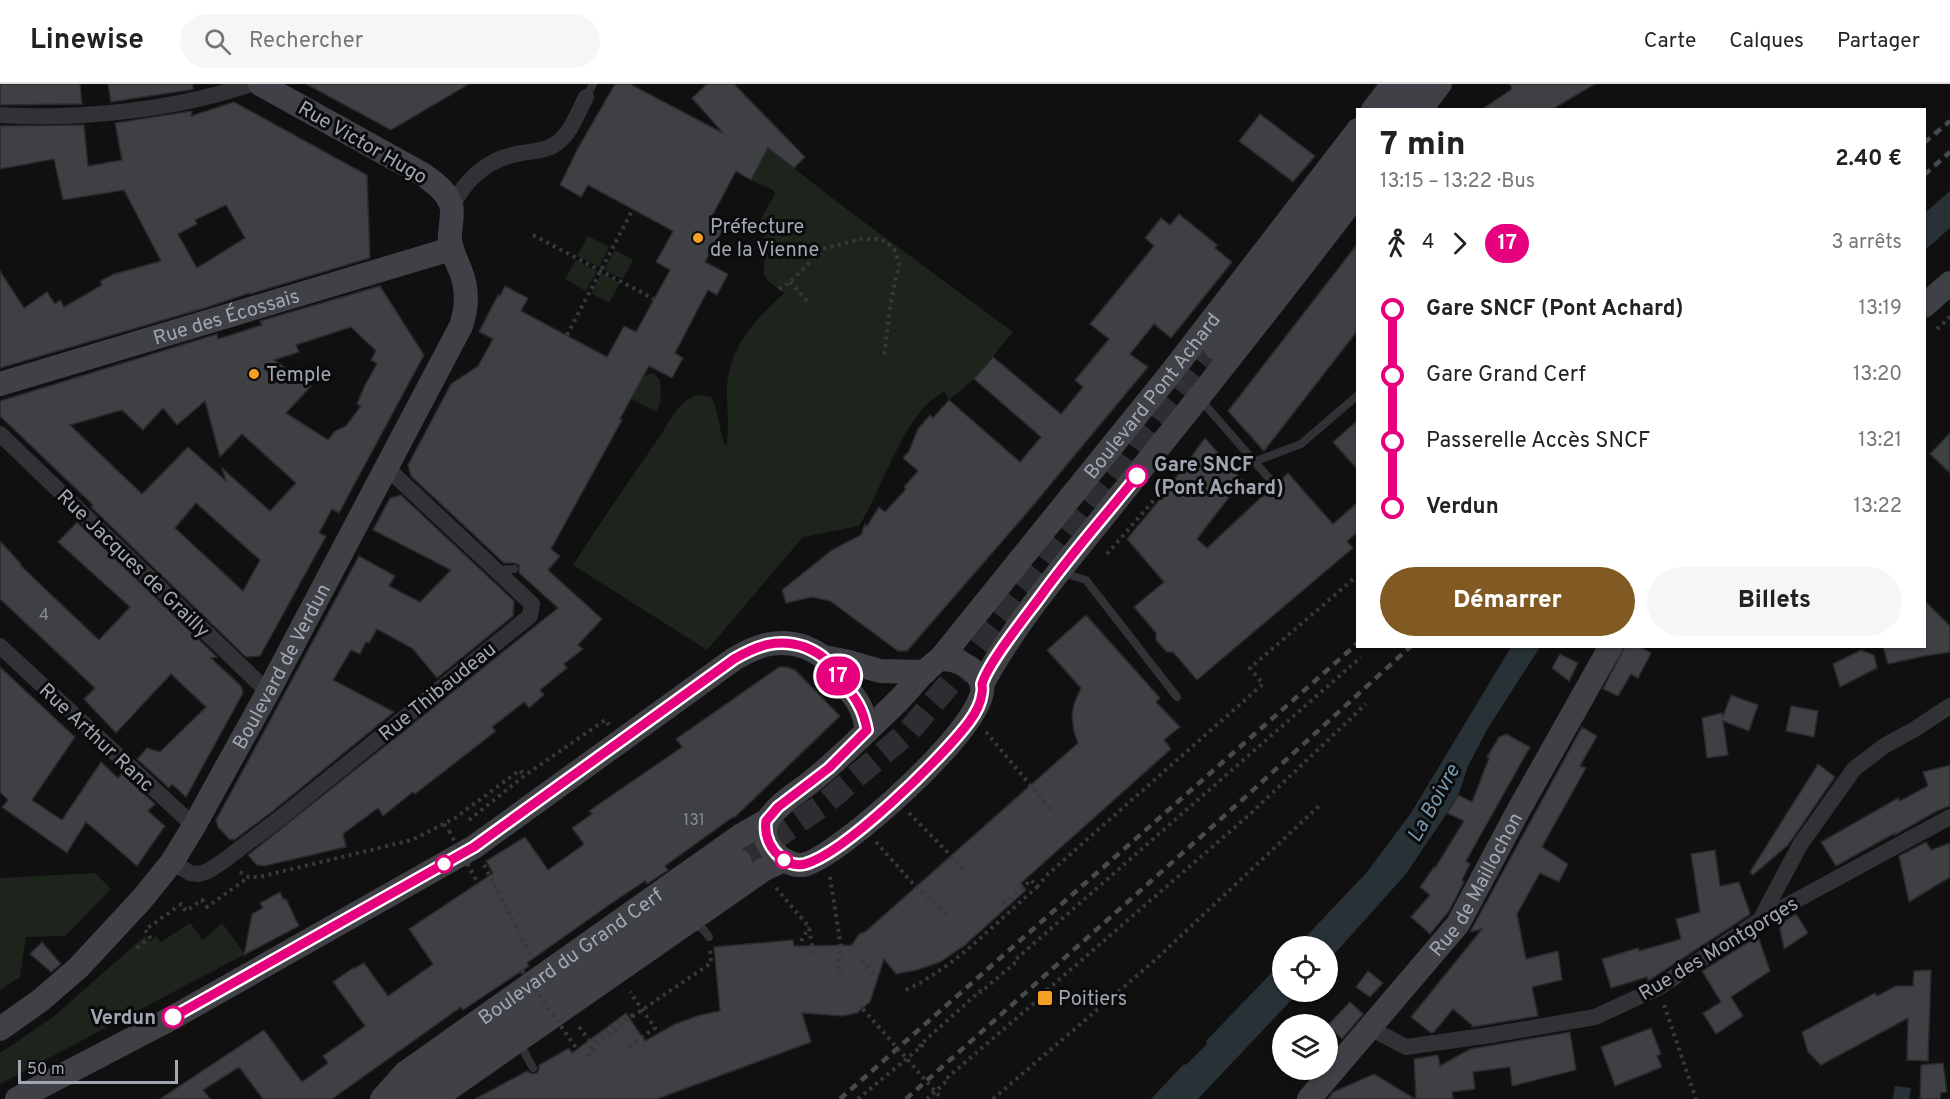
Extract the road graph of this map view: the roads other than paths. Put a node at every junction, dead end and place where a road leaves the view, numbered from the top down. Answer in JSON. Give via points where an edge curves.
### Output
{"nodes":[{"id":1,"x":251,"y":84,"type":"edge"},
{"id":2,"x":260,"y":84,"type":"edge"},
{"id":3,"x":1394,"y":84,"type":"edge"},
{"id":4,"x":1418,"y":84,"type":"edge"},
{"id":5,"x":1440,"y":84,"type":"edge"},
{"id":6,"x":590,"y":90,"type":"edge"},
{"id":7,"x":1375,"y":108,"type":"edge"},
{"id":8,"x":1400,"y":108,"type":"edge"},
{"id":9,"x":1422,"y":108,"type":"edge"},
{"id":10,"x":0,"y":115,"type":"edge"},
{"id":11,"x":1356,"y":133,"type":"edge"},
{"id":12,"x":1356,"y":166,"type":"edge"},
{"id":13,"x":424,"y":175,"type":"junction"},
{"id":14,"x":469,"y":180,"type":"junction"},
{"id":15,"x":1356,"y":196,"type":"edge"},
{"id":16,"x":452,"y":207,"type":"junction"},
{"id":17,"x":451,"y":249,"type":"junction"},
{"id":18,"x":1950,"y":284,"type":"edge"},
{"id":19,"x":1926,"y":304,"type":"edge"},
{"id":20,"x":1216,"y":348,"type":"tunnel mouth"},
{"id":21,"x":1170,"y":374,"type":"junction"},
{"id":22,"x":0,"y":384,"type":"edge"},
{"id":23,"x":1356,"y":397,"type":"edge"},
{"id":24,"x":1199,"y":398,"type":"junction"},
{"id":25,"x":0,"y":434,"type":"edge"},
{"id":26,"x":1256,"y":461,"type":"junction"},
{"id":27,"x":386,"y":467,"type":"junction"},
{"id":28,"x":1275,"y":485,"type":"dead end"},
{"id":29,"x":514,"y":569,"type":"dead end"},
{"id":30,"x":496,"y":570,"type":"junction"},
{"id":31,"x":1059,"y":572,"type":"junction"},
{"id":32,"x":0,"y":646,"type":"edge"},
{"id":33,"x":1610,"y":648,"type":"edge"},
{"id":34,"x":824,"y":657,"type":"junction"},
{"id":35,"x":932,"y":665,"type":"junction"},
{"id":36,"x":982,"y":685,"type":"junction"},
{"id":37,"x":267,"y":692,"type":"junction"},
{"id":38,"x":1177,"y":697,"type":"dead end"},
{"id":39,"x":1950,"y":706,"type":"edge"},
{"id":40,"x":867,"y":730,"type":"junction"},
{"id":41,"x":1950,"y":817,"type":"edge"},
{"id":42,"x":766,"y":821,"type":"junction"},
{"id":43,"x":194,"y":826,"type":"junction"},
{"id":44,"x":784,"y":860,"type":"junction"},
{"id":45,"x":172,"y":862,"type":"junction"},
{"id":46,"x":740,"y":862,"type":"tunnel mouth"},
{"id":47,"x":1760,"y":920,"type":"junction"},
{"id":48,"x":688,"y":923,"type":"junction"},
{"id":49,"x":709,"y":938,"type":"road end"},
{"id":50,"x":1370,"y":1028,"type":"junction"},
{"id":51,"x":0,"y":1029,"type":"edge"},
{"id":52,"x":519,"y":1042,"type":"junction"},
{"id":53,"x":533,"y":1068,"type":"dead end"},
{"id":54,"x":17,"y":1099,"type":"edge"},
{"id":55,"x":382,"y":1099,"type":"edge"},
{"id":56,"x":403,"y":1099,"type":"edge"},
{"id":57,"x":434,"y":1099,"type":"edge"},
{"id":58,"x":1309,"y":1099,"type":"edge"}],
"edges":[{"from":1,"to":10,"type":"street","via":[[210,98],[154,107],[78,114]]},
{"from":2,"to":13,"type":"street","name":"Rue Victor Hugo"},
{"from":3,"to":7,"type":"street"},
{"from":4,"to":8,"type":"street"},
{"from":5,"to":9,"type":"street"},
{"from":6,"to":14,"type":"street","via":[[557,144],[509,155]]},
{"from":11,"to":21,"type":"street","name":"Boulevard Pont Achard"},
{"from":12,"to":20,"type":"street","name":"Boulevard Pont Achard"},
{"from":13,"to":14,"type":"street","via":[[455,182]]},
{"from":13,"to":16,"type":"street","name":"Rue Victor Hugo","via":[[438,185]]},
{"from":14,"to":16,"type":"street"},
{"from":15,"to":24,"type":"street","name":"Boulevard Pont Achard"},
{"from":16,"to":17,"type":"street"},
{"from":17,"to":22,"type":"street","name":"Rue des Écossais"},
{"from":17,"to":27,"type":"street","name":"Boulevard de Verdun","via":[[466,293],[464,318]]},
{"from":18,"to":19,"type":"street"},
{"from":21,"to":24,"type":"lane"},
{"from":21,"to":35,"type":"street","name":"Boulevard Pont Achard"},
{"from":23,"to":26,"type":"lane","via":[[1301,444]]},
{"from":24,"to":26,"type":"lane"},
{"from":24,"to":31,"type":"street","name":"Boulevard Pont Achard"},
{"from":25,"to":37,"type":"street","name":"Rue Jacques de Grailly"},
{"from":26,"to":28,"type":"lane"},
{"from":27,"to":30,"type":"street","name":"Rue Thibaudeau"},
{"from":27,"to":37,"type":"street","name":"Boulevard de Verdun"},
{"from":29,"to":30,"type":"lane"},
{"from":30,"to":45,"type":"street","name":"Rue Thibaudeau","via":[[532,604],[530,616],[215,867],[199,874],[190,873]]},
{"from":31,"to":36,"type":"street","name":"Boulevard Pont Achard"},
{"from":31,"to":38,"type":"lane","via":[[1086,580]]},
{"from":32,"to":43,"type":"street","name":"Rue Arthur Ranc"},
{"from":33,"to":50,"type":"street","name":"Rue de Maillochon","via":[[1458,924]]},
{"from":34,"to":35,"type":"street","via":[[880,671]]},
{"from":34,"to":40,"type":"street","via":[[860,704]]},
{"from":34,"to":54,"type":"street","via":[[782,642],[751,649],[474,847],[172,1018]]},
{"from":35,"to":36,"type":"street","via":[[956,661],[966,665]]},
{"from":35,"to":40,"type":"street","name":"Boulevard Pont Achard"},
{"from":36,"to":44,"type":"street","name":"Boulevard Pont Achard","via":[[982,697],[968,722],[901,793],[852,836],[818,859],[802,865]]},
{"from":37,"to":43,"type":"street","name":"Boulevard de Verdun"},
{"from":39,"to":47,"type":"street","via":[[1854,769],[1800,845]]},
{"from":40,"to":42,"type":"street","name":"Boulevard du Grand Cerf"},
{"from":41,"to":47,"type":"street","name":"Rue des Montgorges"},
{"from":42,"to":44,"type":"street","via":[[767,840]]},
{"from":42,"to":55,"type":"street","name":"Boulevard du Grand Cerf","via":[[405,1073]]},
{"from":43,"to":45,"type":"street","name":"Boulevard de Verdun"},
{"from":44,"to":48,"type":"street","name":"Boulevard du Grand Cerf","via":[[763,870]]},
{"from":45,"to":51,"type":"street","name":"Boulevard de Verdun","via":[[79,967]]},
{"from":46,"to":56,"type":"street","name":"Boulevard du Grand Cerf"},
{"from":47,"to":50,"type":"street","name":"Rue des Montgorges","via":[[1658,988],[1595,1017],[1406,1047]]},
{"from":48,"to":49,"type":"lane","via":[[703,929]]},
{"from":48,"to":52,"type":"street","name":"Boulevard du Grand Cerf"},
{"from":50,"to":58,"type":"street","name":"Rue de Maillochon"},
{"from":52,"to":53,"type":"lane"},
{"from":52,"to":57,"type":"street","name":"Boulevard du Grand Cerf"}]}
